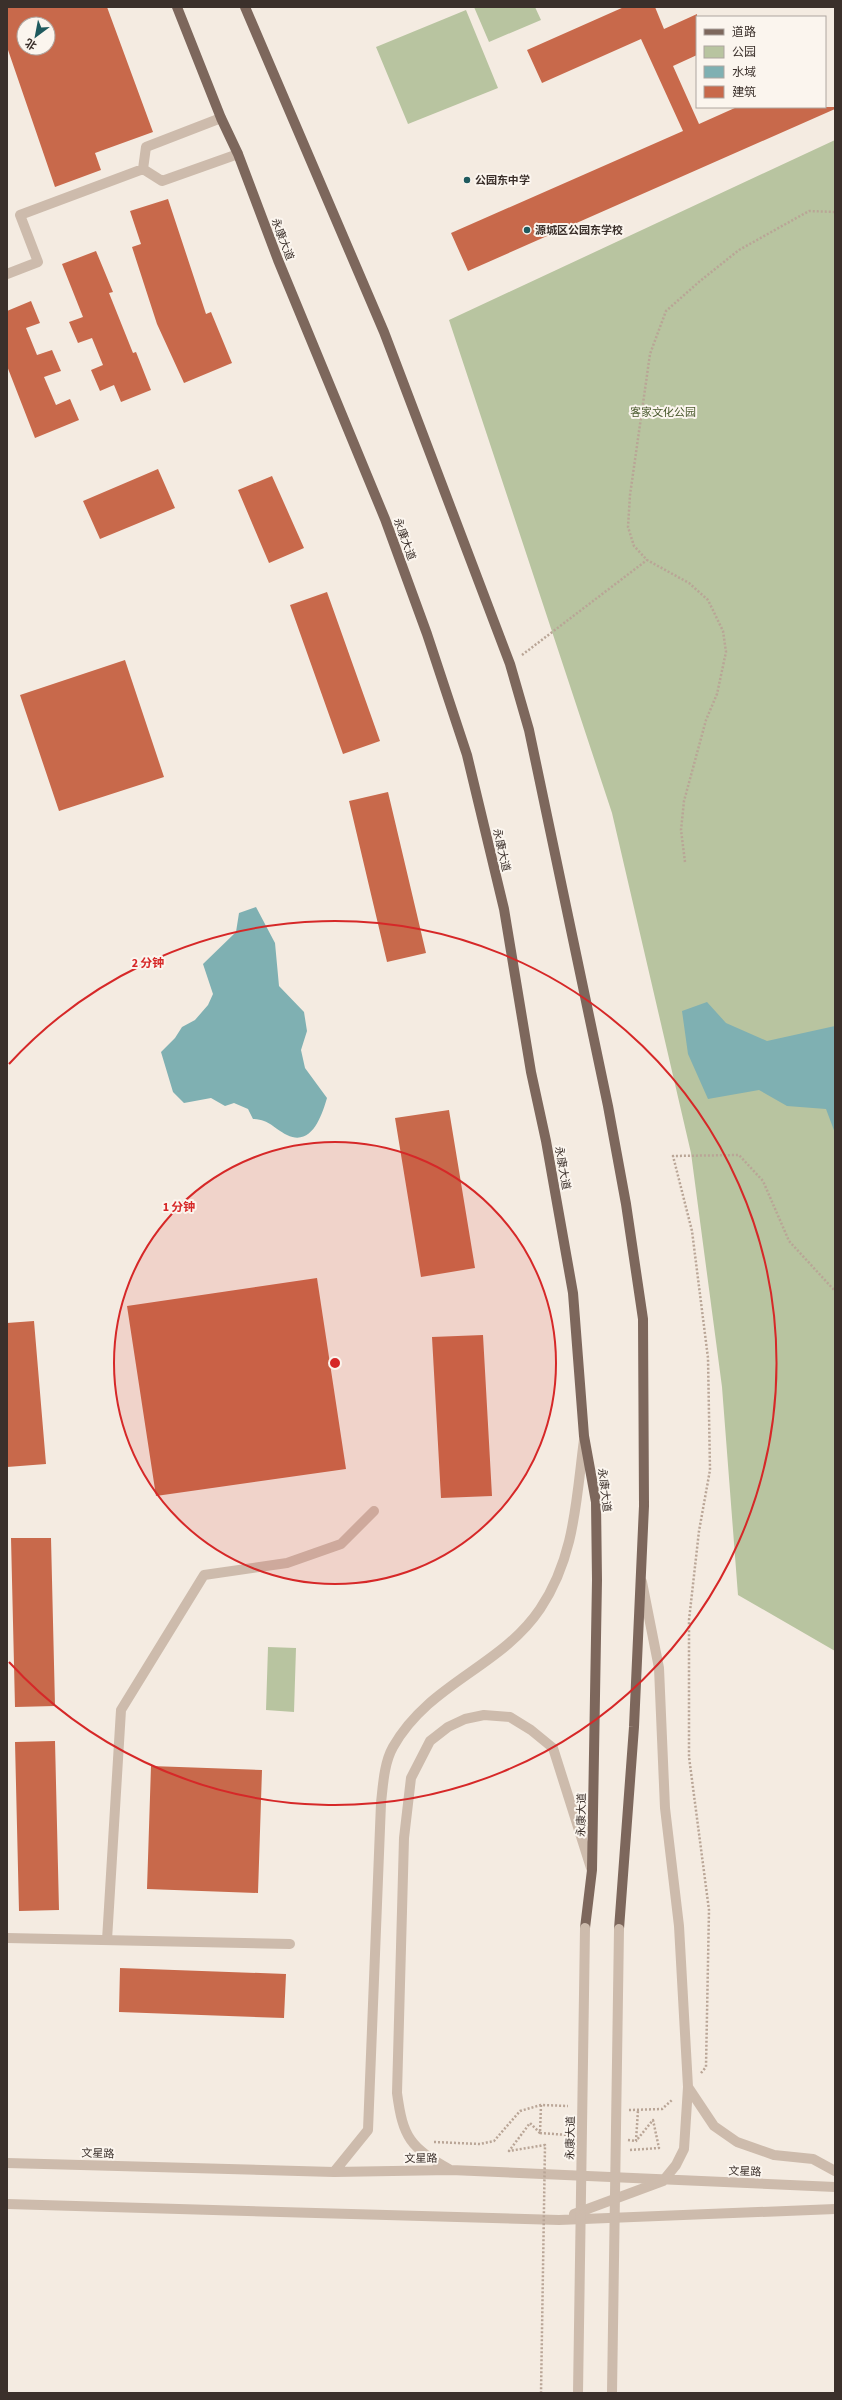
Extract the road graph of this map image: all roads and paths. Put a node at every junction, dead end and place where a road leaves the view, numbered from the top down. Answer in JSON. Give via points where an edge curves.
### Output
{"nodes":[{"id":1,"x":178,"y":7,"type":"edge"},
{"id":2,"x":245,"y":7,"type":"edge"},
{"id":3,"x":221,"y":118,"type":"junction"},
{"id":4,"x":238,"y":154,"type":"junction"},
{"id":5,"x":143,"y":169,"type":"junction"},
{"id":6,"x":835,"y":212,"type":"edge"},
{"id":7,"x":7,"y":274,"type":"edge"},
{"id":8,"x":647,"y":560,"type":"junction"},
{"id":9,"x":510,"y":664,"type":"junction"},
{"id":10,"x":685,"y":862,"type":"dead end"},
{"id":11,"x":673,"y":1156,"type":"dead end"},
{"id":12,"x":835,"y":1291,"type":"edge"},
{"id":13,"x":584,"y":1436,"type":"junction"},
{"id":14,"x":374,"y":1511,"type":"dead end"},
{"id":15,"x":641,"y":1573,"type":"junction"},
{"id":16,"x":592,"y":1870,"type":"junction"},
{"id":17,"x":585,"y":1928,"type":"joint"},
{"id":18,"x":619,"y":1929,"type":"joint"},
{"id":19,"x":7,"y":1938,"type":"edge"},
{"id":20,"x":107,"y":1940,"type":"junction"},
{"id":21,"x":290,"y":1944,"type":"dead end"},
{"id":22,"x":688,"y":2087,"type":"junction"},
{"id":23,"x":540,"y":2133,"type":"dead end"},
{"id":24,"x":636,"y":2141,"type":"dead end"},
{"id":25,"x":629,"y":2158,"type":"dead end"},
{"id":26,"x":7,"y":2162,"type":"edge"},
{"id":27,"x":451,"y":2170,"type":"junction"},
{"id":28,"x":835,"y":2171,"type":"edge"},
{"id":29,"x":334,"y":2172,"type":"junction"},
{"id":30,"x":663,"y":2181,"type":"junction"},
{"id":31,"x":835,"y":2187,"type":"edge"},
{"id":32,"x":7,"y":2204,"type":"edge"},
{"id":33,"x":835,"y":2209,"type":"edge"},
{"id":34,"x":559,"y":2220,"type":"junction"},
{"id":35,"x":541,"y":2393,"type":"edge"},
{"id":36,"x":578,"y":2393,"type":"edge"},
{"id":37,"x":612,"y":2393,"type":"edge"}],
"edges":[{"from":1,"to":3,"type":"main road","name":"永康大道"},
{"from":2,"to":9,"type":"main road","via":[[384,332]]},
{"from":3,"to":4,"type":"main road","name":"永康大道"},
{"from":3,"to":5,"type":"street","via":[[146,147]]},
{"from":4,"to":5,"type":"street","via":[[162,181]]},
{"from":4,"to":13,"type":"main road","name":"永康大道","via":[[278,260],[385,519],[467,755],[504,909],[531,1072],[572,1285]]},
{"from":5,"to":7,"type":"street","via":[[20,215],[38,262]]},
{"from":6,"to":8,"type":"path","via":[[809,211],[739,250],[666,312],[650,354],[630,495],[628,527],[634,546]]},
{"from":8,"to":9,"type":"path"},
{"from":8,"to":10,"type":"path","via":[[689,583],[708,600],[723,631],[726,652],[717,694],[706,720],[684,801],[681,830]]},
{"from":9,"to":15,"type":"main road","via":[[529,730],[608,1106],[639,1288],[643,1319],[644,1417]]},
{"from":11,"to":12,"type":"path","via":[[739,1155],[763,1181],[789,1241]]},
{"from":13,"to":16,"type":"main road","name":"永康大道","via":[[596,1502],[598,1580]]},
{"from":13,"to":29,"type":"street","via":[[568,1551],[556,1584],[540,1610],[517,1638],[437,1695],[410,1722],[393,1748],[385,1774],[381,1803],[368,2130]]},
{"from":14,"to":20,"type":"street","via":[[341,1544],[287,1563],[204,1575],[121,1710]]},
{"from":15,"to":18,"type":"main road","via":[[634,1727]]},
{"from":15,"to":22,"type":"street","via":[[659,1668],[665,1808],[679,1926]]},
{"from":16,"to":17,"type":"main road","name":"永康大道"},
{"from":16,"to":27,"type":"street","via":[[553,1748],[531,1730],[510,1717],[484,1715],[465,1719],[448,1727],[430,1741],[411,1778],[404,1838],[397,2093],[400,2120],[410,2141],[426,2156]]},
{"from":17,"to":36,"type":"street","name":"永康大道","bridge":true},
{"from":18,"to":37,"type":"street","bridge":true},
{"from":19,"to":20,"type":"street"},
{"from":20,"to":21,"type":"street"},
{"from":22,"to":28,"type":"street","via":[[714,2126],[737,2142],[774,2155],[813,2159]]},
{"from":22,"to":30,"type":"street","via":[[684,2149],[676,2165]]},
{"from":23,"to":35,"type":"path","bridge":true,"via":[[530,2123],[509,2151],[545,2145]]},
{"from":24,"to":25,"type":"path","bridge":true,"via":[[653,2120],[659,2148],[629,2150]]},
{"from":26,"to":29,"type":"street","name":"文星路"},
{"from":27,"to":29,"type":"street","name":"文星路"},
{"from":27,"to":30,"type":"street","name":"文星路"},
{"from":30,"to":31,"type":"street","name":"文星路"},
{"from":30,"to":34,"type":"street"},
{"from":32,"to":34,"type":"street"},
{"from":33,"to":34,"type":"street"}]}
